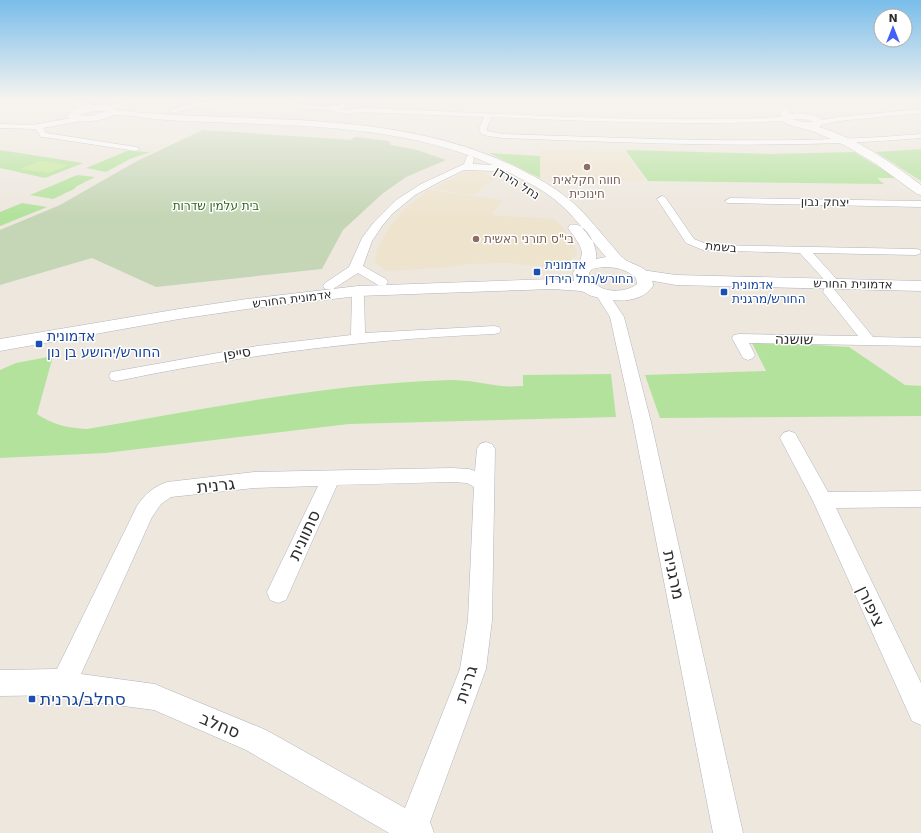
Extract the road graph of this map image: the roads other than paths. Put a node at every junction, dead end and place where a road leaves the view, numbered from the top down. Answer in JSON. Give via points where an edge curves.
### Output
{"nodes":[{"id":1,"x":68,"y":138,"type":"edge"},
{"id":2,"x":397,"y":138,"type":"edge"},
{"id":3,"x":425,"y":138,"type":"edge"},
{"id":4,"x":570,"y":138,"type":"edge"},
{"id":5,"x":838,"y":138,"type":"edge"},
{"id":6,"x":892,"y":138,"type":"edge"},
{"id":7,"x":844,"y":141,"type":"junction"},
{"id":8,"x":136,"y":149,"type":"dead end"},
{"id":9,"x":470,"y":158,"type":"junction"},
{"id":10,"x":461,"y":168,"type":"junction"},
{"id":11,"x":495,"y":168,"type":"junction"},
{"id":12,"x":921,"y":191,"type":"edge"},
{"id":13,"x":662,"y":199,"type":"dead end"},
{"id":14,"x":545,"y":200,"type":"dead end"},
{"id":15,"x":730,"y":201,"type":"dead end"},
{"id":16,"x":921,"y":204,"type":"edge"},
{"id":17,"x":567,"y":220,"type":"dead end"},
{"id":18,"x":803,"y":250,"type":"junction"},
{"id":19,"x":916,"y":252,"type":"dead end"},
{"id":20,"x":622,"y":264,"type":"junction"},
{"id":21,"x":356,"y":267,"type":"junction"},
{"id":22,"x":589,"y":280,"type":"junction"},
{"id":23,"x":382,"y":282,"type":"junction"},
{"id":24,"x":643,"y":282,"type":"junction"},
{"id":25,"x":329,"y":286,"type":"junction"},
{"id":26,"x":921,"y":286,"type":"edge"},
{"id":27,"x":831,"y":288,"type":"junction"},
{"id":28,"x":358,"y":291,"type":"junction"},
{"id":29,"x":921,"y":294,"type":"edge"},
{"id":30,"x":626,"y":295,"type":"junction"},
{"id":31,"x":617,"y":317,"type":"junction"},
{"id":32,"x":494,"y":330,"type":"dead end"},
{"id":33,"x":358,"y":337,"type":"junction"},
{"id":34,"x":0,"y":338,"type":"edge"},
{"id":35,"x":32,"y":339,"type":"junction"},
{"id":36,"x":869,"y":341,"type":"junction"},
{"id":37,"x":921,"y":342,"type":"edge"},
{"id":38,"x":0,"y":345,"type":"edge"},
{"id":39,"x":0,"y":351,"type":"edge"},
{"id":40,"x":748,"y":355,"type":"dead end"},
{"id":41,"x":117,"y":376,"type":"dead end"},
{"id":42,"x":788,"y":438,"type":"dead end"},
{"id":43,"x":486,"y":449,"type":"dead end"},
{"id":44,"x":331,"y":478,"type":"junction"},
{"id":45,"x":484,"y":483,"type":"junction"},
{"id":46,"x":921,"y":499,"type":"edge"},
{"id":47,"x":822,"y":500,"type":"junction"},
{"id":48,"x":278,"y":592,"type":"dead end"},
{"id":49,"x":0,"y":682,"type":"edge"},
{"id":50,"x":64,"y":682,"type":"junction"},
{"id":51,"x":921,"y":712,"type":"edge"},
{"id":52,"x":416,"y":831,"type":"edge"},
{"id":53,"x":728,"y":833,"type":"edge"}],
"edges":[{"from":1,"to":8,"type":"street"},
{"from":2,"to":9,"type":"main road","name":"נחל הירדן","via":[[418,141]]},
{"from":3,"to":20,"type":"main road","name":"נחל הירדן","via":[[452,144],[497,161],[533,180],[561,198],[578,213],[610,256]]},
{"from":4,"to":7,"type":"street","via":[[755,143]]},
{"from":5,"to":7,"type":"main road"},
{"from":6,"to":7,"type":"street"},
{"from":7,"to":12,"type":"main road","via":[[888,167]]},
{"from":9,"to":10,"type":"street","via":[[470,164]]},
{"from":9,"to":11,"type":"main road","name":"נחל הירדן"},
{"from":10,"to":11,"type":"street"},
{"from":10,"to":21,"type":"street","via":[[420,187],[397,203],[367,239]]},
{"from":11,"to":14,"type":"main road","name":"נחל הירדן"},
{"from":13,"to":18,"type":"street","name":"בשמת","via":[[690,241],[696,245],[719,249]]},
{"from":15,"to":16,"type":"street","name":"יצחק נבון"},
{"from":17,"to":22,"type":"main road","via":[[590,249]]},
{"from":18,"to":19,"type":"street","name":"בשמת"},
{"from":18,"to":27,"type":"street"},
{"from":20,"to":22,"type":"main road","via":[[603,262]]},
{"from":20,"to":24,"type":"main road","via":[[632,268]]},
{"from":21,"to":23,"type":"street"},
{"from":21,"to":25,"type":"street"},
{"from":22,"to":23,"type":"main road","name":"אדמונית החורש","via":[[556,277]]},
{"from":22,"to":28,"type":"main road","name":"אדמונית החורש","via":[[561,284]]},
{"from":22,"to":30,"type":"main road","via":[[615,296]]},
{"from":22,"to":31,"type":"street","name":"מרגנית"},
{"from":23,"to":25,"type":"main road","name":"אדמונית החורש"},
{"from":24,"to":27,"type":"main road","name":"אדמונית החורש"},
{"from":24,"to":30,"type":"main road","via":[[635,294]]},
{"from":25,"to":34,"type":"main road","name":"אדמונית החורש","via":[[181,306]]},
{"from":26,"to":27,"type":"main road","name":"אדמונית החורש"},
{"from":27,"to":29,"type":"main road","name":"אדמונית החורש"},
{"from":27,"to":36,"type":"street"},
{"from":28,"to":33,"type":"street"},
{"from":28,"to":35,"type":"main road","name":"אדמונית החורש","via":[[240,305]]},
{"from":30,"to":31,"type":"street"},
{"from":31,"to":53,"type":"street","name":"מרגנית","via":[[642,422]]},
{"from":32,"to":33,"type":"street","name":"סייפן"},
{"from":33,"to":41,"type":"street","name":"סייפן","via":[[270,348]]},
{"from":35,"to":38,"type":"main road","name":"אדמונית החורש"},
{"from":35,"to":39,"type":"main road"},
{"from":36,"to":37,"type":"street","name":"שושנה"},
{"from":36,"to":40,"type":"street","name":"שושנה","via":[[739,338]]},
{"from":42,"to":47,"type":"street","name":"ציפורן"},
{"from":43,"to":45,"type":"street","name":"גרנית"},
{"from":44,"to":45,"type":"street","name":"גרנית","via":[[452,475],[469,476]]},
{"from":44,"to":48,"type":"street","name":"סתוונית"},
{"from":44,"to":50,"type":"street","name":"גרנית","via":[[254,480],[167,490],[154,498],[144,512]]},
{"from":45,"to":52,"type":"street","name":"גרנית","via":[[480,620],[473,669]]},
{"from":46,"to":47,"type":"street"},
{"from":47,"to":51,"type":"street","name":"ציפורן"},
{"from":49,"to":50,"type":"street","name":"סחלב"},
{"from":50,"to":52,"type":"street","name":"סחלב","via":[[86,688],[155,697],[256,740]]}]}
